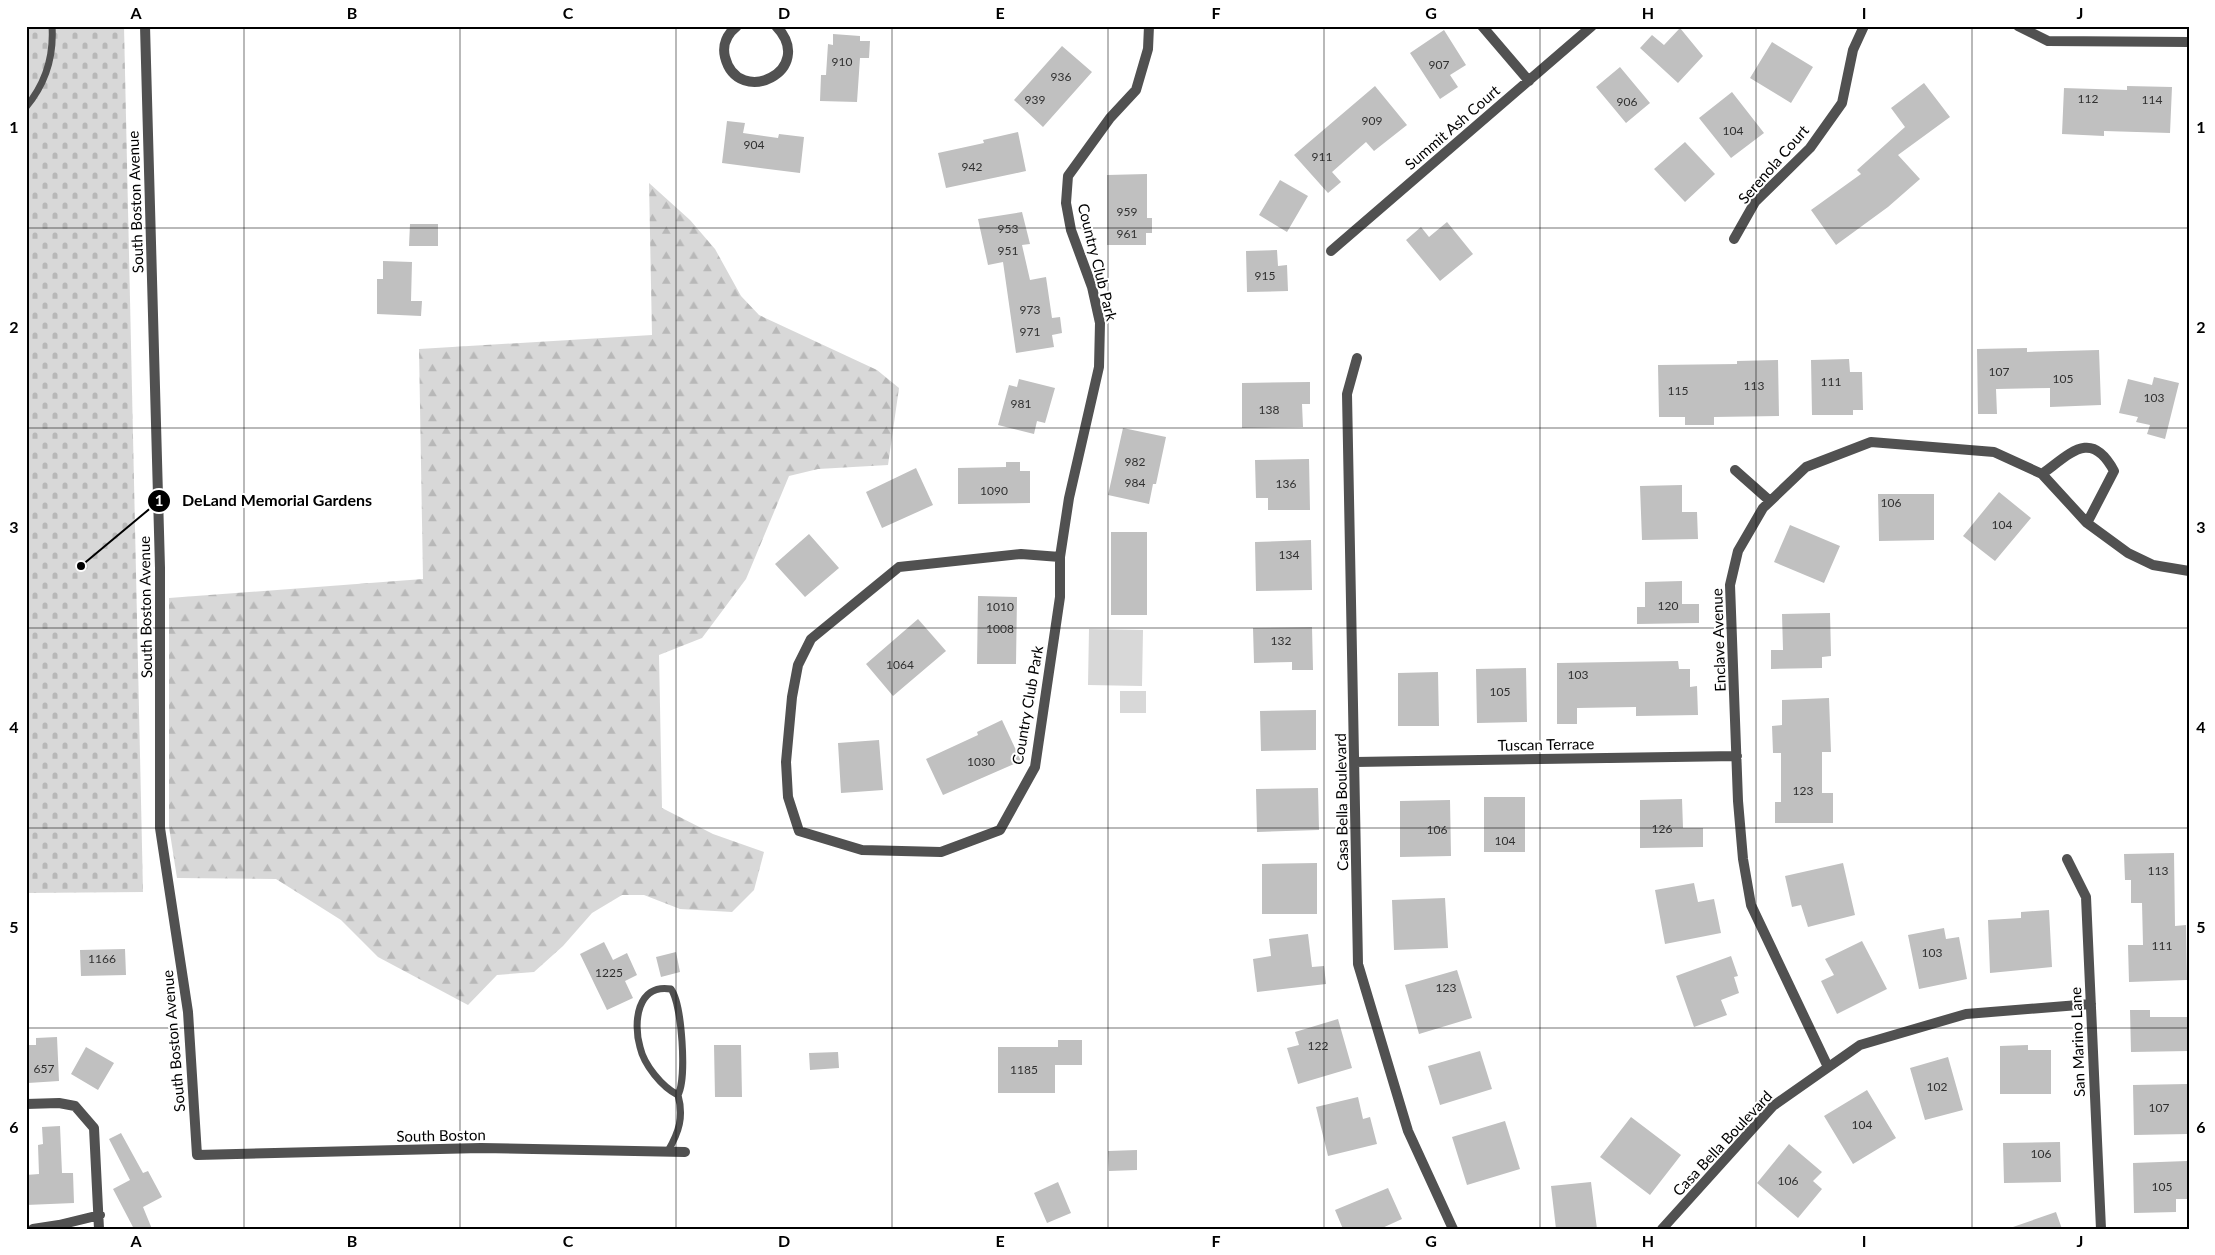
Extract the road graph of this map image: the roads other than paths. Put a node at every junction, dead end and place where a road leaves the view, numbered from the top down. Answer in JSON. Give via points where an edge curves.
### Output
{"nodes":[{"id":1,"x":52,"y":26,"type":"edge"},
{"id":2,"x":145,"y":26,"type":"edge"},
{"id":3,"x":737,"y":26,"type":"edge"},
{"id":4,"x":776,"y":26,"type":"edge"},
{"id":5,"x":1149,"y":26,"type":"edge"},
{"id":6,"x":1482,"y":26,"type":"edge"},
{"id":7,"x":1592,"y":26,"type":"edge"},
{"id":8,"x":1864,"y":26,"type":"edge"},
{"id":9,"x":2018,"y":26,"type":"edge"},
{"id":10,"x":2189,"y":42,"type":"edge"},
{"id":11,"x":1529,"y":80,"type":"junction"},
{"id":12,"x":26,"y":106,"type":"edge"},
{"id":13,"x":1734,"y":239,"type":"dead end"},
{"id":14,"x":1331,"y":251,"type":"dead end"},
{"id":15,"x":1357,"y":358,"type":"dead end"},
{"id":16,"x":1735,"y":470,"type":"dead end"},
{"id":17,"x":2042,"y":474,"type":"junction"},
{"id":18,"x":1770,"y":501,"type":"junction"},
{"id":19,"x":2087,"y":523,"type":"junction"},
{"id":20,"x":1060,"y":557,"type":"junction"},
{"id":21,"x":2189,"y":571,"type":"edge"},
{"id":22,"x":1737,"y":756,"type":"junction"},
{"id":23,"x":1355,"y":762,"type":"junction"},
{"id":24,"x":2068,"y":858,"type":"dead end"},
{"id":25,"x":2091,"y":1004,"type":"junction"},
{"id":26,"x":1828,"y":1067,"type":"junction"},
{"id":27,"x":678,"y":1095,"type":"junction"},
{"id":28,"x":26,"y":1104,"type":"edge"},
{"id":29,"x":668,"y":1151,"type":"junction"},
{"id":30,"x":685,"y":1152,"type":"dead end"},
{"id":31,"x":197,"y":1155,"type":"joint"},
{"id":32,"x":100,"y":1215,"type":"junction"},
{"id":33,"x":33,"y":1229,"type":"edge"},
{"id":34,"x":100,"y":1229,"type":"edge"},
{"id":35,"x":1452,"y":1229,"type":"edge"},
{"id":36,"x":1662,"y":1229,"type":"edge"},
{"id":37,"x":2101,"y":1229,"type":"edge"}],
"edges":[{"from":1,"to":12,"type":"lane","via":[[50,65],[42,84]]},
{"from":2,"to":31,"type":"street","name":"South Boston Avenue","via":[[160,568],[160,828],[188,1012]]},
{"from":3,"to":4,"type":"street","via":[[726,42],[727,64],[738,77],[757,83],[777,75],[785,64],[788,48]]},
{"from":5,"to":20,"type":"street","name":"Country Club Park","via":[[1148,50],[1136,90],[1110,118],[1068,176],[1066,203],[1071,230],[1092,287],[1100,323],[1099,367],[1069,498]]},
{"from":6,"to":11,"type":"street"},
{"from":7,"to":11,"type":"street","name":"Summit Ash Court"},
{"from":8,"to":13,"type":"street","name":"Serenola Court","via":[[1853,50],[1842,103],[1810,148],[1755,202]]},
{"from":9,"to":10,"type":"street","via":[[2048,41]]},
{"from":11,"to":14,"type":"street","name":"Summit Ash Court"},
{"from":15,"to":23,"type":"street","name":"Casa Bella Boulevard","via":[[1347,394]]},
{"from":16,"to":18,"type":"street"},
{"from":17,"to":18,"type":"street","name":"Enclave Avenue","via":[[1994,452],[1871,442],[1806,467]]},
{"from":17,"to":19,"type":"street","name":"Enclave Avenue"},
{"from":17,"to":19,"type":"street","via":[[2071,452],[2086,446],[2097,448],[2108,459],[2114,471]]},
{"from":18,"to":22,"type":"street","name":"Enclave Avenue","via":[[1738,551],[1730,585]]},
{"from":19,"to":21,"type":"street","name":"Enclave Avenue","via":[[2128,553],[2152,565]]},
{"from":20,"to":20,"type":"street","name":"Country Club Park","via":[[1060,597],[1035,767],[1000,830],[941,852],[862,850],[799,831],[788,797],[786,762],[798,665],[811,638],[899,567],[1021,554]]},
{"from":22,"to":23,"type":"street","name":"Tuscan Terrace"},
{"from":22,"to":26,"type":"street","name":"Enclave Avenue","via":[[1743,859],[1751,905]]},
{"from":23,"to":35,"type":"street","name":"Casa Bella Boulevard","via":[[1358,964],[1408,1131]]},
{"from":24,"to":25,"type":"street","name":"San Marino Lane","via":[[2086,897]]},
{"from":25,"to":26,"type":"street","name":"Casa Bella Boulevard","via":[[1966,1014],[1860,1044]]},
{"from":25,"to":37,"type":"street","name":"San Marino Lane"},
{"from":26,"to":36,"type":"street","name":"Casa Bella Boulevard","via":[[1773,1106]]},
{"from":27,"to":27,"type":"lane","via":[[668,1090],[644,1058],[638,1036],[640,1002],[646,995],[663,988],[671,989],[676,996],[680,1018],[682,1079]]},
{"from":27,"to":29,"type":"lane","via":[[680,1124]]},
{"from":28,"to":32,"type":"street","via":[[75,1106],[94,1128]]},
{"from":29,"to":30,"type":"street","name":"South Boston"},
{"from":29,"to":31,"type":"street","name":"South Boston","via":[[481,1148]]},
{"from":32,"to":33,"type":"street"},
{"from":32,"to":34,"type":"street"}]}
